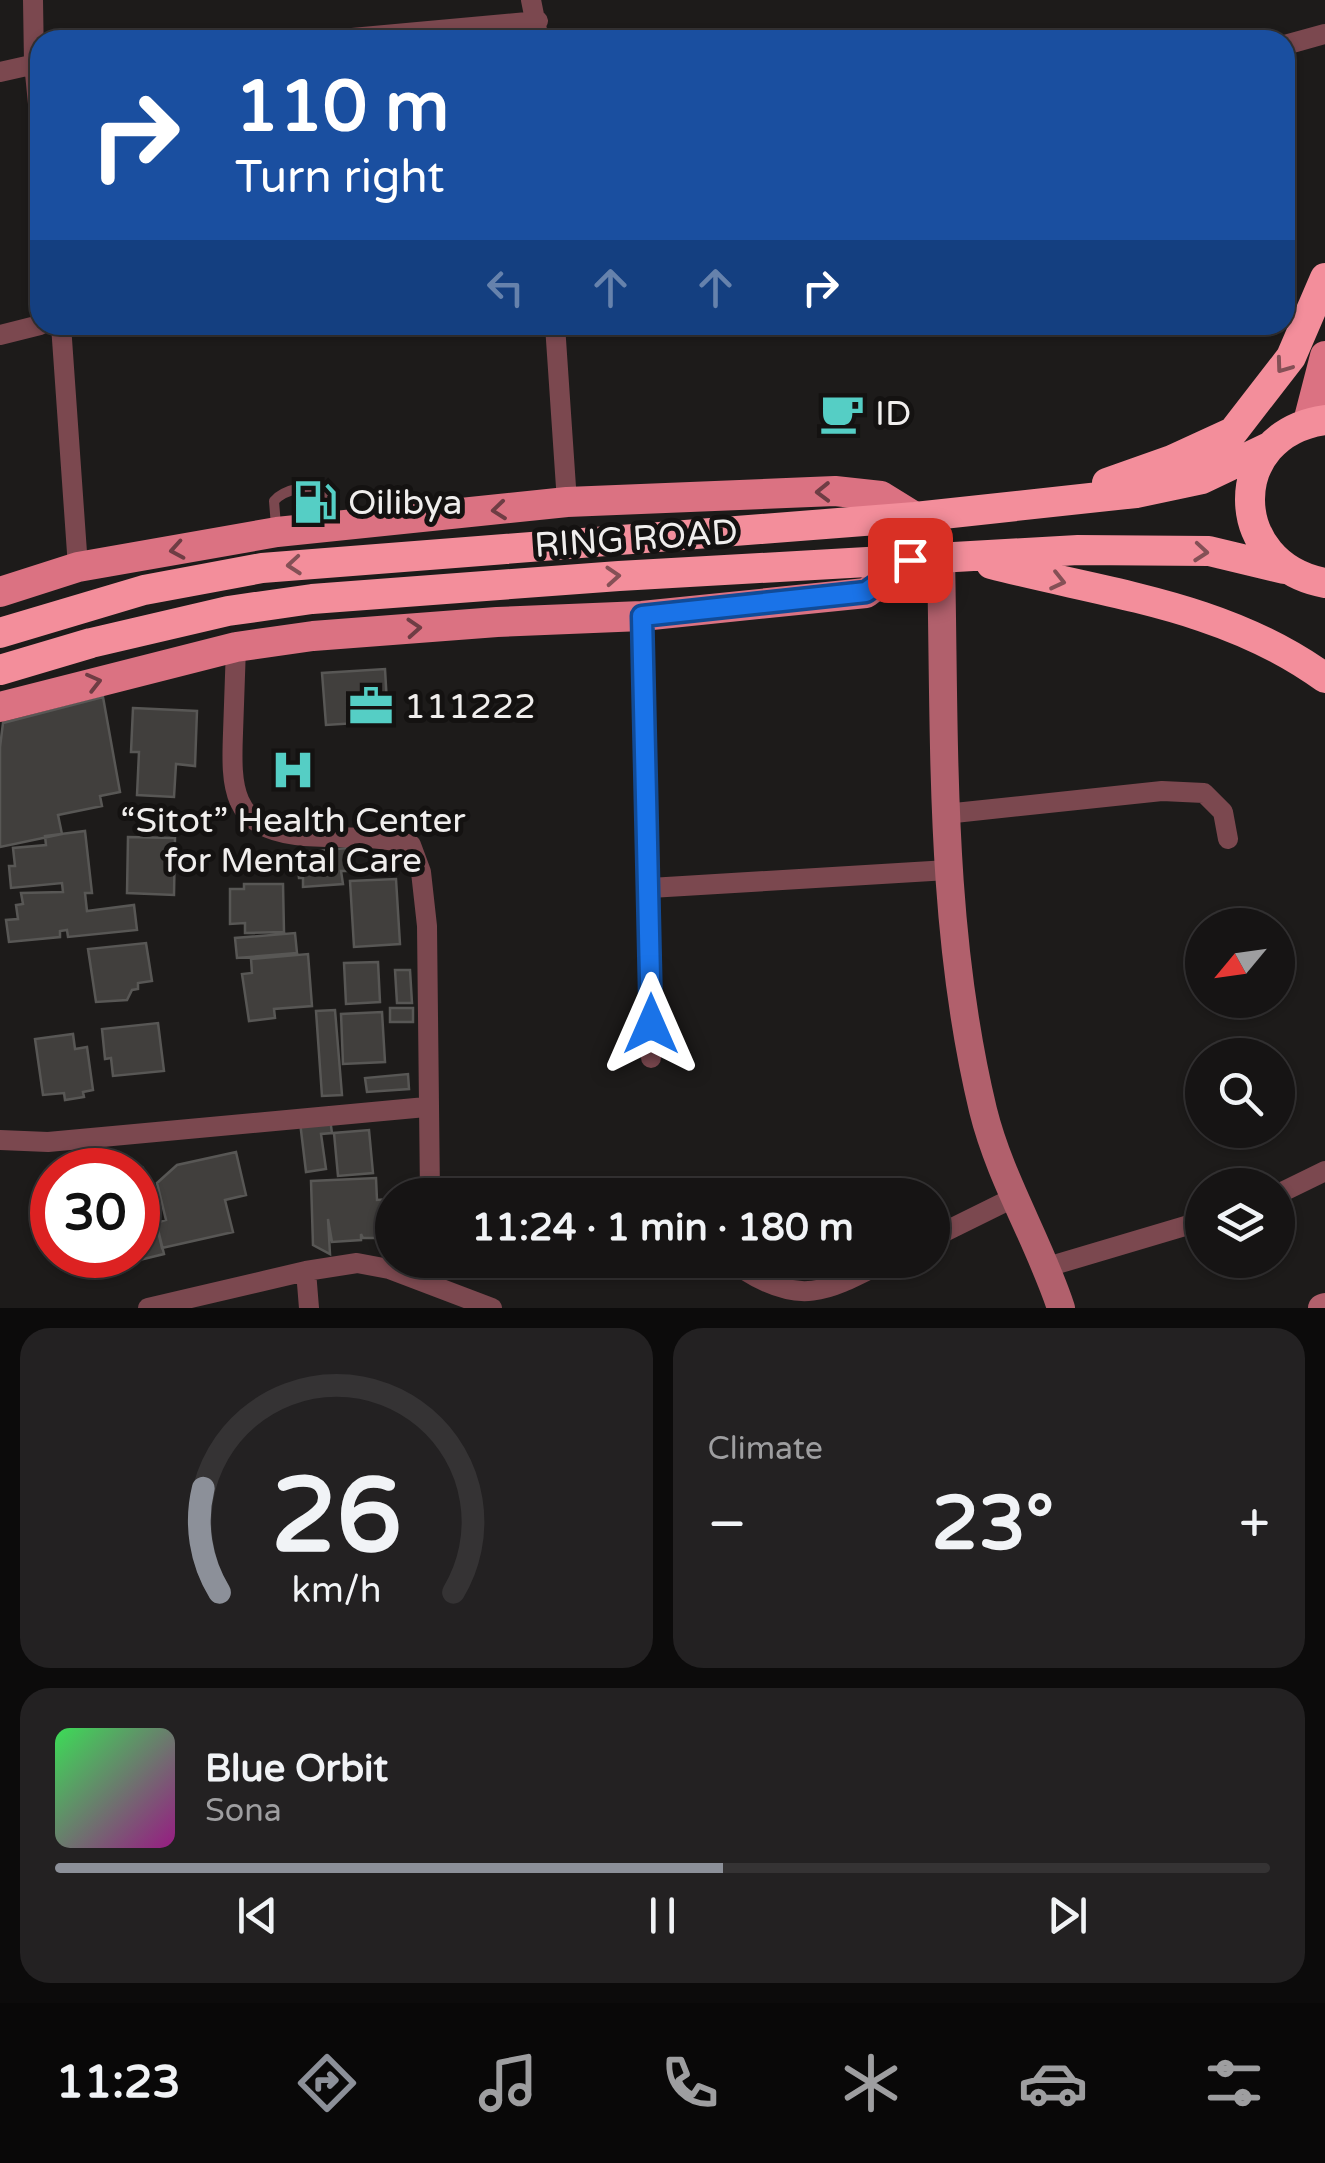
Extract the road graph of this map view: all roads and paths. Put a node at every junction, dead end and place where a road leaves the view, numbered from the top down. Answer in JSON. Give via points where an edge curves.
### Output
{"nodes":[{"id":1,"x":33,"y":0,"type":"edge"},
{"id":2,"x":531,"y":0,"type":"edge"},
{"id":3,"x":35,"y":30,"type":"edge"},
{"id":4,"x":538,"y":30,"type":"edge"},
{"id":5,"x":1325,"y":34,"type":"edge"},
{"id":6,"x":1295,"y":42,"type":"edge"},
{"id":7,"x":30,"y":65,"type":"edge"},
{"id":8,"x":0,"y":72,"type":"edge"},
{"id":9,"x":1325,"y":278,"type":"edge"},
{"id":10,"x":30,"y":328,"type":"edge"},
{"id":11,"x":0,"y":335,"type":"edge"},
{"id":12,"x":62,"y":335,"type":"edge"},
{"id":13,"x":556,"y":335,"type":"edge"},
{"id":14,"x":1325,"y":356,"type":"edge"},
{"id":15,"x":1317,"y":421,"type":"edge"},
{"id":16,"x":1269,"y":448,"type":"junction"},
{"id":17,"x":568,"y":502,"type":"junction"},
{"id":18,"x":1050,"y":502,"type":"junction"},
{"id":19,"x":914,"y":517,"type":"junction"},
{"id":20,"x":330,"y":525,"type":"junction"},
{"id":21,"x":277,"y":532,"type":"junction"},
{"id":22,"x":952,"y":558,"type":"junction"},
{"id":23,"x":910,"y":560,"type":"junction"},
{"id":24,"x":78,"y":567,"type":"junction"},
{"id":25,"x":1309,"y":581,"type":"edge"},
{"id":26,"x":0,"y":592,"type":"edge"},
{"id":27,"x":642,"y":616,"type":"junction"},
{"id":28,"x":0,"y":633,"type":"edge"},
{"id":29,"x":236,"y":647,"type":"junction"},
{"id":30,"x":0,"y":670,"type":"edge"},
{"id":31,"x":1325,"y":678,"type":"edge"},
{"id":32,"x":0,"y":707,"type":"edge"},
{"id":33,"x":945,"y":814,"type":"junction"},
{"id":34,"x":1228,"y":839,"type":"dead end"},
{"id":35,"x":948,"y":870,"type":"junction"},
{"id":36,"x":650,"y":888,"type":"junction"},
{"id":37,"x":651,"y":1058,"type":"dead end"},
{"id":38,"x":426,"y":1106,"type":"junction"},
{"id":39,"x":0,"y":1140,"type":"edge"},
{"id":40,"x":1325,"y":1171,"type":"edge"},
{"id":41,"x":429,"y":1178,"type":"edge"},
{"id":42,"x":1295,"y":1186,"type":"edge"},
{"id":43,"x":1015,"y":1197,"type":"junction"},
{"id":44,"x":1185,"y":1226,"type":"edge"},
{"id":45,"x":950,"y":1229,"type":"edge"},
{"id":46,"x":1047,"y":1267,"type":"junction"},
{"id":47,"x":306,"y":1271,"type":"junction"},
{"id":48,"x":434,"y":1278,"type":"edge"},
{"id":49,"x":755,"y":1278,"type":"edge"},
{"id":50,"x":853,"y":1278,"type":"edge"},
{"id":51,"x":434,"y":1284,"type":"junction"},
{"id":52,"x":148,"y":1308,"type":"edge"},
{"id":53,"x":309,"y":1308,"type":"edge"},
{"id":54,"x":492,"y":1308,"type":"edge"},
{"id":55,"x":1061,"y":1308,"type":"edge"}],
"edges":[{"from":1,"to":3,"type":"street"},
{"from":2,"to":4,"type":"street"},
{"from":5,"to":6,"type":"street"},
{"from":7,"to":8,"type":"street"},
{"from":9,"to":18,"type":"highway","one_way":true,"via":[[1291,357],[1232,432]]},
{"from":10,"to":11,"type":"street"},
{"from":12,"to":24,"type":"street"},
{"from":13,"to":17,"type":"street"},
{"from":14,"to":15,"type":"main road"},
{"from":15,"to":16,"type":"highway","name":"RING ROAD","via":[[1287,432]]},
{"from":16,"to":18,"type":"highway","name":"RING ROAD","via":[[1202,479]]},
{"from":16,"to":25,"type":"highway","via":[[1253,477],[1256,533],[1268,553]]},
{"from":19,"to":17,"type":"main road","one_way":true,"via":[[880,496],[834,490]]},
{"from":17,"to":20,"type":"main road","one_way":true},
{"from":18,"to":19,"type":"highway","name":"RING ROAD"},
{"from":19,"to":28,"type":"highway","name":"RING ROAD","one_way":true,"via":[[262,568],[144,590]]},
{"from":20,"to":21,"type":"main road"},
{"from":20,"to":21,"type":"lane","via":[[326,492],[291,488],[274,500]]},
{"from":21,"to":24,"type":"main road","one_way":true},
{"from":22,"to":23,"type":"highway","name":"RING ROAD"},
{"from":22,"to":25,"type":"highway","name":"RING ROAD","one_way":true,"via":[[1209,551]]},
{"from":22,"to":31,"type":"highway","one_way":true,"via":[[1179,607],[1237,628]]},
{"from":22,"to":33,"type":"street"},
{"from":23,"to":27,"type":"main road","via":[[866,592]]},
{"from":30,"to":23,"type":"highway","name":"RING ROAD","one_way":true,"via":[[228,611],[312,599]]},
{"from":24,"to":26,"type":"main road"},
{"from":29,"to":27,"type":"main road","one_way":true,"via":[[313,636]]},
{"from":27,"to":36,"type":"street"},
{"from":32,"to":29,"type":"main road","one_way":true},
{"from":29,"to":38,"type":"street","via":[[232,782],[244,812],[264,828],[296,835],[384,837],[411,845],[426,926]]},
{"from":33,"to":34,"type":"street","via":[[1162,791],[1204,794],[1223,812]]},
{"from":33,"to":35,"type":"street"},
{"from":35,"to":36,"type":"street"},
{"from":35,"to":43,"type":"street","via":[[959,996],[984,1114]]},
{"from":36,"to":37,"type":"street"},
{"from":38,"to":39,"type":"street","via":[[48,1142]]},
{"from":38,"to":41,"type":"street"},
{"from":40,"to":42,"type":"street"},
{"from":43,"to":45,"type":"street"},
{"from":43,"to":46,"type":"street"},
{"from":44,"to":46,"type":"street"},
{"from":46,"to":55,"type":"street"},
{"from":47,"to":51,"type":"street","via":[[357,1263]]},
{"from":47,"to":52,"type":"street"},
{"from":47,"to":53,"type":"street"},
{"from":48,"to":51,"type":"street"},
{"from":49,"to":50,"type":"street","via":[[800,1295]]},
{"from":51,"to":54,"type":"street"}]}
